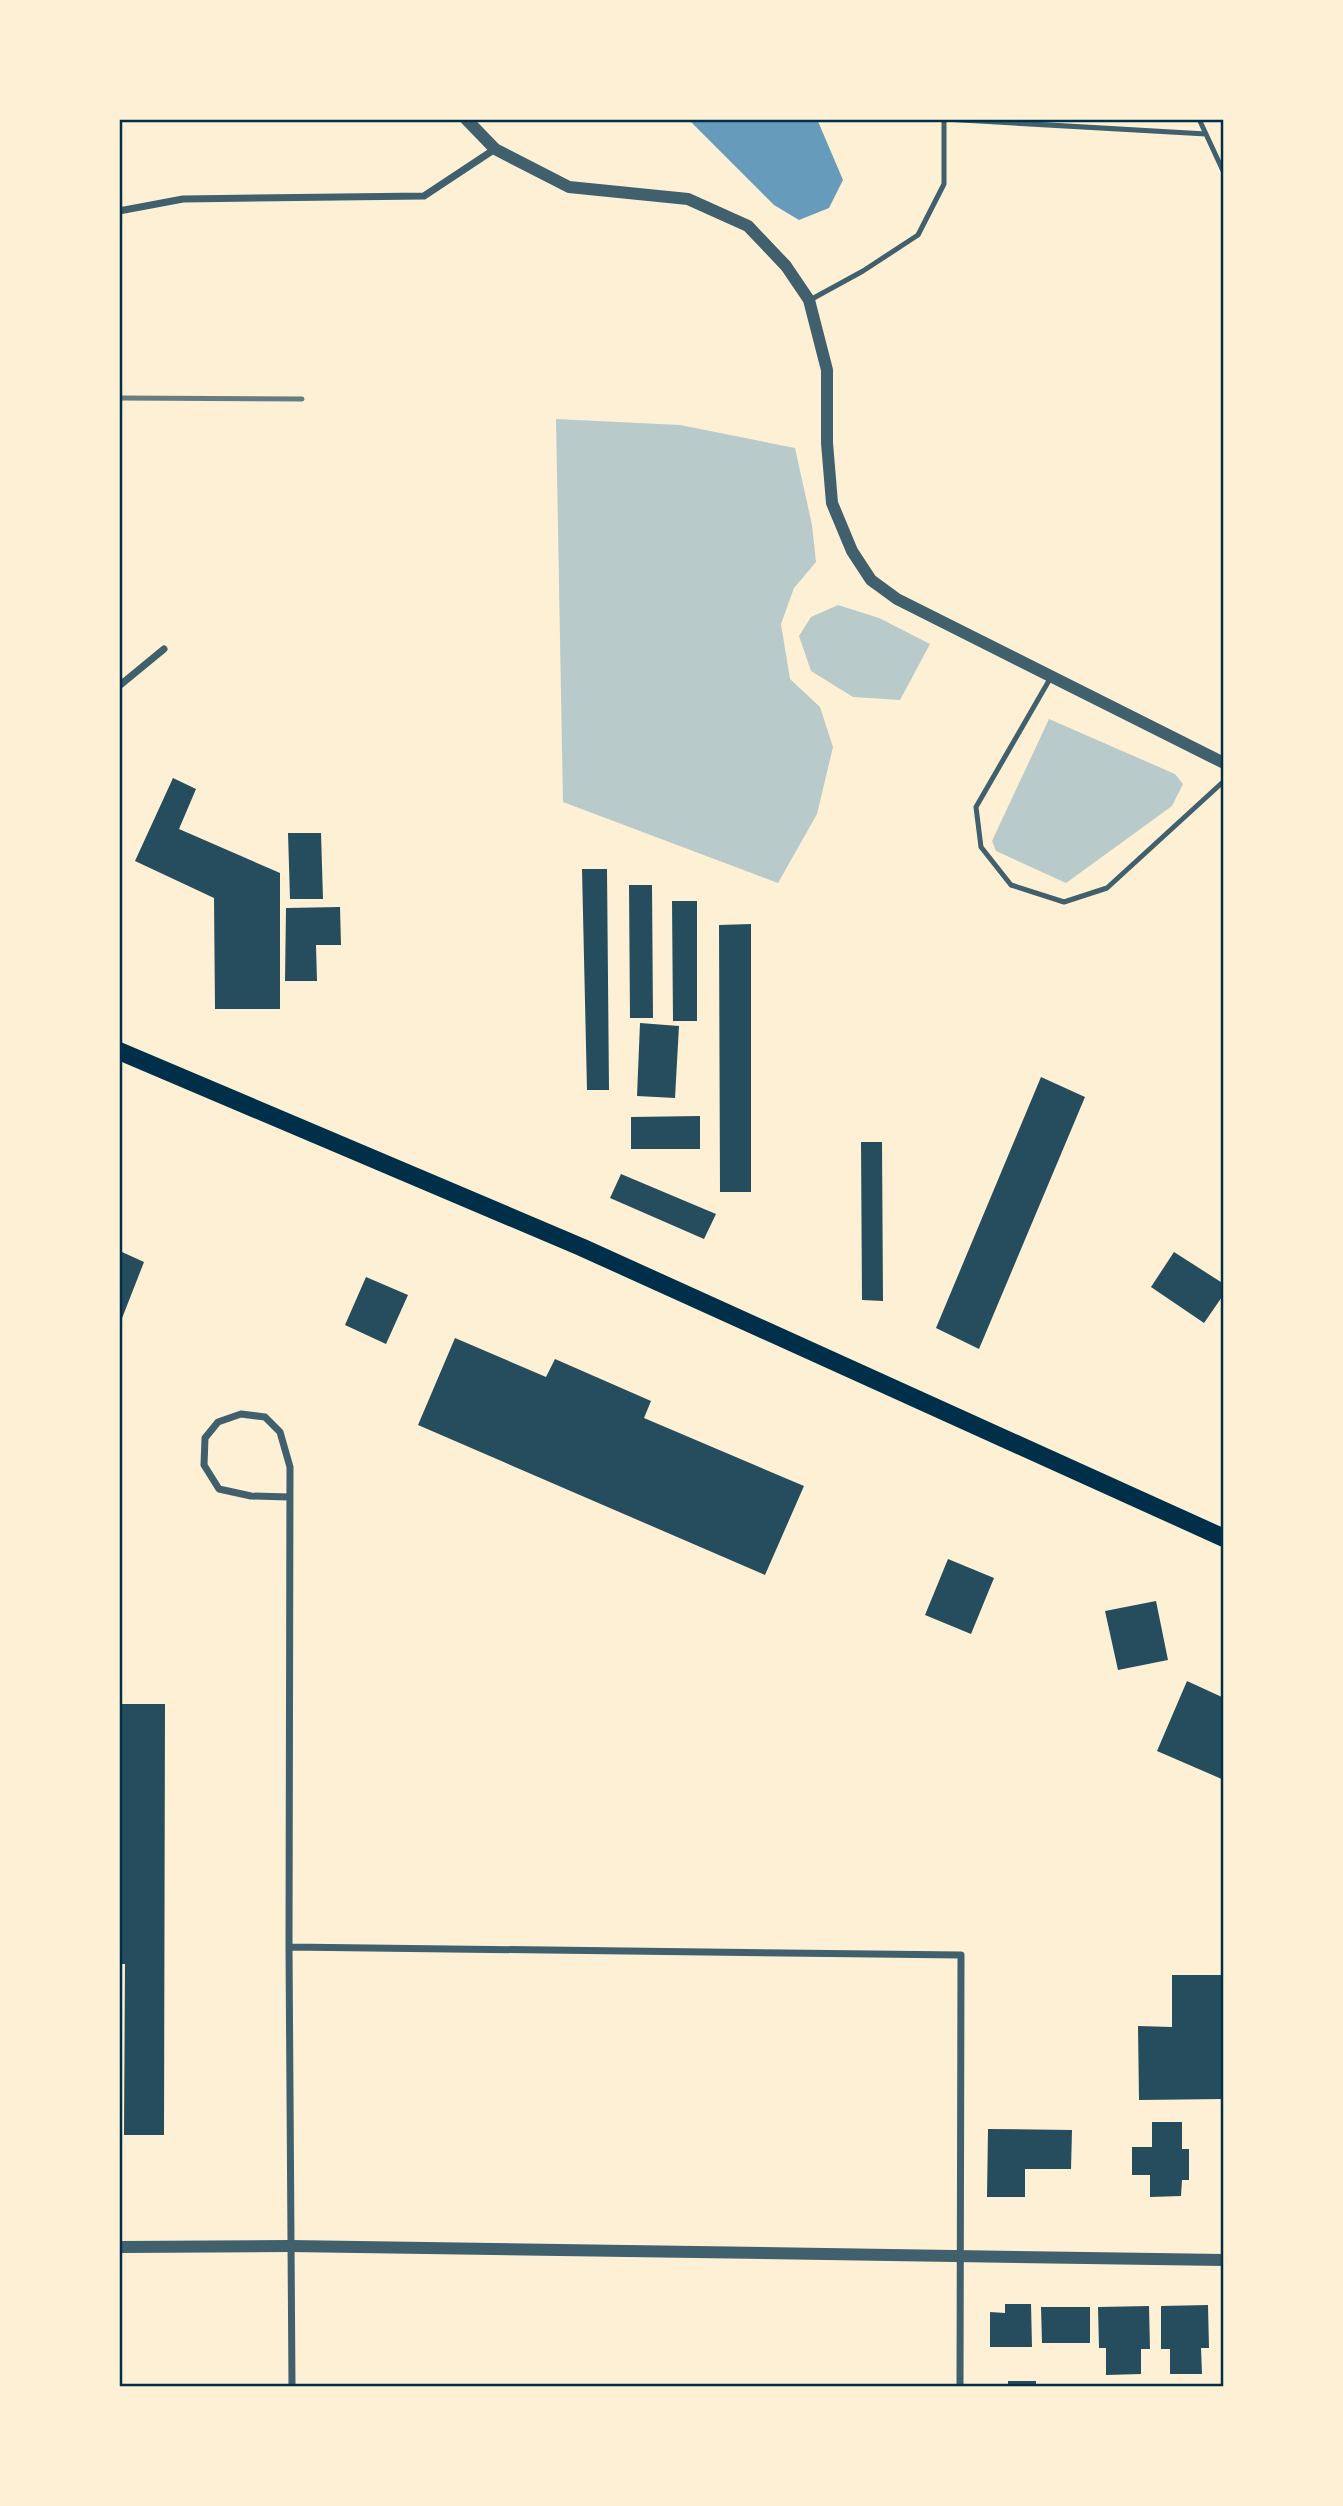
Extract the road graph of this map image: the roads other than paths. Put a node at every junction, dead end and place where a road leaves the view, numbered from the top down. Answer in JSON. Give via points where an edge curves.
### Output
{"nodes":[{"id":1,"x":466,"y":119,"type":"edge"},
{"id":2,"x":944,"y":119,"type":"edge"},
{"id":3,"x":1199,"y":119,"type":"edge"},
{"id":4,"x":1206,"y":134,"type":"junction"},
{"id":5,"x":495,"y":149,"type":"junction"},
{"id":6,"x":1224,"y":173,"type":"edge"},
{"id":7,"x":119,"y":211,"type":"edge"},
{"id":8,"x":809,"y":300,"type":"junction"},
{"id":9,"x":164,"y":649,"type":"dead end"},
{"id":10,"x":1051,"y":677,"type":"junction"},
{"id":11,"x":119,"y":686,"type":"edge"},
{"id":12,"x":1224,"y":763,"type":"edge"},
{"id":13,"x":1224,"y":781,"type":"edge"},
{"id":14,"x":119,"y":1051,"type":"edge"},
{"id":15,"x":289,"y":1497,"type":"junction"},
{"id":16,"x":1224,"y":1538,"type":"edge"},
{"id":17,"x":289,"y":1947,"type":"junction"},
{"id":18,"x":290,"y":2246,"type":"junction"},
{"id":19,"x":119,"y":2247,"type":"edge"},
{"id":20,"x":960,"y":2256,"type":"junction"},
{"id":21,"x":1224,"y":2260,"type":"edge"},
{"id":22,"x":292,"y":2387,"type":"edge"},
{"id":23,"x":960,"y":2387,"type":"edge"}],
"edges":[{"from":1,"to":5,"type":"street"},
{"from":2,"to":4,"type":"lane"},
{"from":2,"to":8,"type":"lane","via":[[944,184],[919,235]]},
{"from":3,"to":4,"type":"lane"},
{"from":4,"to":6,"type":"lane"},
{"from":5,"to":7,"type":"street","via":[[424,196],[183,199]]},
{"from":5,"to":8,"type":"street","via":[[569,187],[688,199],[748,226],[786,266]]},
{"from":8,"to":10,"type":"street","via":[[827,370],[832,503],[852,551],[871,580],[897,600]]},
{"from":9,"to":11,"type":"street"},
{"from":10,"to":12,"type":"street"},
{"from":10,"to":13,"type":"lane","via":[[976,807],[981,847],[1012,886],[1064,902],[1107,888]]},
{"from":14,"to":16,"type":"main road","via":[[581,1247]]},
{"from":15,"to":15,"type":"street","via":[[290,1467],[280,1432],[265,1418],[241,1414],[219,1422],[205,1438],[204,1465],[219,1489]]},
{"from":15,"to":17,"type":"street"},
{"from":17,"to":18,"type":"street"},
{"from":17,"to":20,"type":"street","via":[[961,1955]]},
{"from":18,"to":19,"type":"street"},
{"from":18,"to":20,"type":"street"},
{"from":18,"to":22,"type":"street"},
{"from":20,"to":21,"type":"street"},
{"from":20,"to":23,"type":"street"}]}
